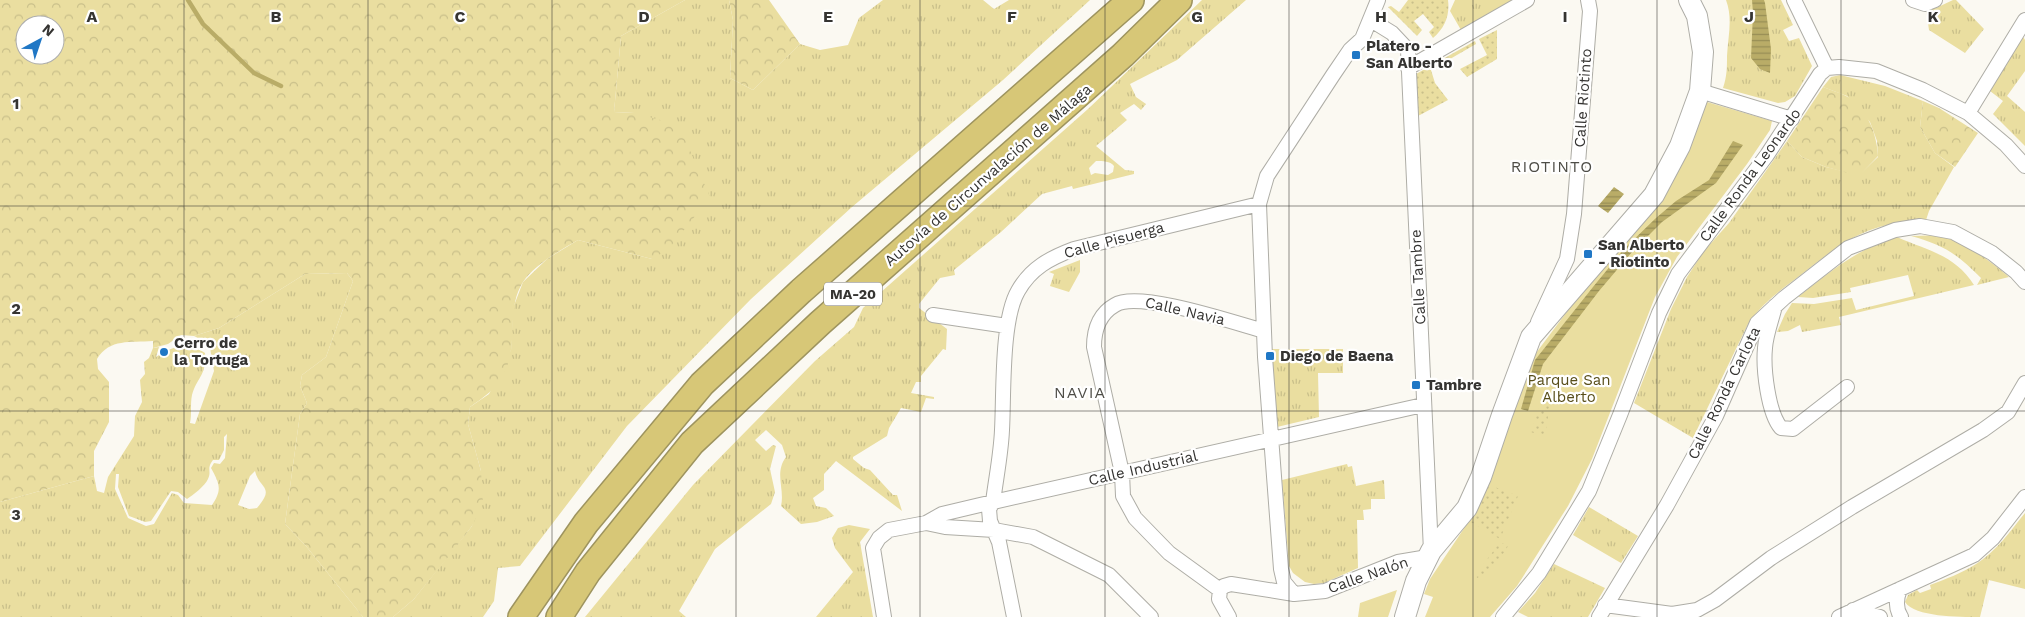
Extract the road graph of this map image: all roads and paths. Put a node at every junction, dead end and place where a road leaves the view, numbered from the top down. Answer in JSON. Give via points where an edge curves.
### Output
{"nodes":[{"id":1,"x":1131,"y":0,"type":"edge"},
{"id":2,"x":1180,"y":0,"type":"edge"},
{"id":3,"x":1378,"y":0,"type":"edge"},
{"id":4,"x":1528,"y":0,"type":"edge"},
{"id":5,"x":1588,"y":0,"type":"edge"},
{"id":6,"x":1689,"y":0,"type":"edge"},
{"id":7,"x":1794,"y":0,"type":"edge"},
{"id":8,"x":1913,"y":0,"type":"edge"},
{"id":9,"x":1935,"y":0,"type":"edge"},
{"id":10,"x":1371,"y":20,"type":"junction"},
{"id":11,"x":2025,"y":20,"type":"edge"},
{"id":12,"x":1408,"y":68,"type":"junction"},
{"id":13,"x":1828,"y":68,"type":"junction"},
{"id":14,"x":1700,"y":91,"type":"junction"},
{"id":15,"x":1968,"y":112,"type":"junction"},
{"id":16,"x":1792,"y":119,"type":"junction"},
{"id":17,"x":2025,"y":166,"type":"edge"},
{"id":18,"x":1259,"y":204,"type":"junction"},
{"id":19,"x":2025,"y":282,"type":"edge"},
{"id":20,"x":1775,"y":305,"type":"junction"},
{"id":21,"x":933,"y":315,"type":"dead end"},
{"id":22,"x":1008,"y":326,"type":"junction"},
{"id":23,"x":1264,"y":331,"type":"junction"},
{"id":24,"x":1531,"y":337,"type":"junction"},
{"id":25,"x":2025,"y":383,"type":"edge"},
{"id":26,"x":1847,"y":388,"type":"dead end"},
{"id":27,"x":1423,"y":405,"type":"junction"},
{"id":28,"x":1270,"y":439,"type":"junction"},
{"id":29,"x":1122,"y":473,"type":"junction"},
{"id":30,"x":2025,"y":497,"type":"edge"},
{"id":31,"x":993,"y":502,"type":"junction"},
{"id":32,"x":929,"y":522,"type":"junction"},
{"id":33,"x":994,"y":530,"type":"junction"},
{"id":34,"x":1430,"y":554,"type":"junction"},
{"id":35,"x":1900,"y":589,"type":"junction"},
{"id":36,"x":1220,"y":590,"type":"junction"},
{"id":37,"x":1294,"y":594,"type":"junction"},
{"id":38,"x":1853,"y":610,"type":"junction"},
{"id":39,"x":1602,"y":611,"type":"edge"},
{"id":40,"x":521,"y":617,"type":"edge"},
{"id":41,"x":559,"y":617,"type":"edge"},
{"id":42,"x":884,"y":617,"type":"edge"},
{"id":43,"x":1014,"y":617,"type":"edge"},
{"id":44,"x":1151,"y":617,"type":"edge"},
{"id":45,"x":1229,"y":617,"type":"edge"},
{"id":46,"x":1405,"y":617,"type":"edge"},
{"id":47,"x":1503,"y":617,"type":"edge"},
{"id":48,"x":1839,"y":617,"type":"edge"},
{"id":49,"x":1880,"y":617,"type":"edge"},
{"id":50,"x":1901,"y":617,"type":"edge"}],
"edges":[{"from":1,"to":40,"type":"highway","number":"MA-20","via":[[801,291],[702,384],[586,523]]},
{"from":2,"to":41,"type":"highway","name":"Autovía de Circunvalación de Málaga","number":"MA-20","via":[[1124,55],[820,323],[692,444],[588,572]]},
{"from":3,"to":10,"type":"street"},
{"from":4,"to":12,"type":"street"},
{"from":5,"to":24,"type":"street","name":"Calle Riotinto","via":[[1590,11],[1574,214],[1566,259]]},
{"from":6,"to":14,"type":"street","via":[[1697,16],[1703,52]]},
{"from":7,"to":13,"type":"street"},
{"from":8,"to":9,"type":"street","via":[[1925,4]]},
{"from":10,"to":12,"type":"street","name":"Calle Tambre","via":[[1392,33],[1408,50]]},
{"from":10,"to":18,"type":"street","via":[[1362,39],[1350,50],[1267,176]]},
{"from":11,"to":15,"type":"street"},
{"from":12,"to":27,"type":"street","name":"Calle Tambre"},
{"from":13,"to":15,"type":"street","via":[[1876,71]]},
{"from":13,"to":16,"type":"street","name":"Calle Ronda Leonardo","via":[[1820,74]]},
{"from":14,"to":16,"type":"street"},
{"from":14,"to":24,"type":"street","via":[[1680,146],[1654,195]]},
{"from":15,"to":17,"type":"street"},
{"from":16,"to":47,"type":"street","name":"Calle Ronda Leonardo","via":[[1678,274],[1659,313],[1589,491],[1539,573]]},
{"from":18,"to":22,"type":"street","name":"Calle Pisuerga","via":[[1052,257],[1033,270],[1017,292]]},
{"from":18,"to":23,"type":"street"},
{"from":19,"to":20,"type":"street","name":"Calle Ronda Carlota","via":[[1992,253],[1953,232],[1920,226],[1895,230],[1848,248]]},
{"from":20,"to":26,"type":"street","via":[[1765,348],[1767,382],[1775,421],[1781,428],[1793,428]]},
{"from":20,"to":39,"type":"street","name":"Calle Ronda Carlota","via":[[1757,323],[1716,416],[1667,505]]},
{"from":21,"to":22,"type":"street"},
{"from":22,"to":31,"type":"street","name":"Calle Pisuerga","via":[[1002,433]]},
{"from":23,"to":28,"type":"street"},
{"from":23,"to":29,"type":"street","name":"Calle Navia","via":[[1161,304],[1136,300],[1115,304],[1099,320],[1094,332],[1094,347]]},
{"from":24,"to":34,"type":"street","via":[[1467,508]]},
{"from":25,"to":39,"type":"street","name":"Calle Ronda Carlota","via":[[2008,412],[1983,430],[1852,507],[1697,610],[1672,614]]},
{"from":27,"to":28,"type":"street","name":"Calle Industrial"},
{"from":27,"to":34,"type":"street","name":"Calle Tambre"},
{"from":28,"to":29,"type":"street","name":"Calle Industrial"},
{"from":28,"to":37,"type":"street","via":[[1281,570],[1284,582]]},
{"from":29,"to":31,"type":"street","name":"Calle Industrial"},
{"from":29,"to":36,"type":"street","name":"Calle Navia","via":[[1123,496],[1135,518],[1169,553]]},
{"from":30,"to":35,"type":"street","via":[[1993,538],[1974,555]]},
{"from":31,"to":32,"type":"street","name":"Calle Industrial","via":[[942,514]]},
{"from":31,"to":33,"type":"street","name":"Calle Pisuerga","via":[[989,509]]},
{"from":32,"to":33,"type":"street","via":[[945,527]]},
{"from":32,"to":42,"type":"street","name":"Calle Industrial","via":[[889,530],[872,548]]},
{"from":33,"to":43,"type":"street","name":"Calle Pisuerga"},
{"from":33,"to":44,"type":"street","via":[[1033,537],[1109,575]]},
{"from":34,"to":37,"type":"street","name":"Calle Nalón","via":[[1398,562],[1325,592]]},
{"from":34,"to":46,"type":"street","via":[[1416,581]]},
{"from":35,"to":38,"type":"street"},
{"from":35,"to":50,"type":"street","via":[[1896,599]]},
{"from":36,"to":37,"type":"street","name":"Calle Nalón","via":[[1231,584]]},
{"from":36,"to":45,"type":"street","via":[[1219,599]]},
{"from":38,"to":48,"type":"street"},
{"from":38,"to":49,"type":"street"}]}
